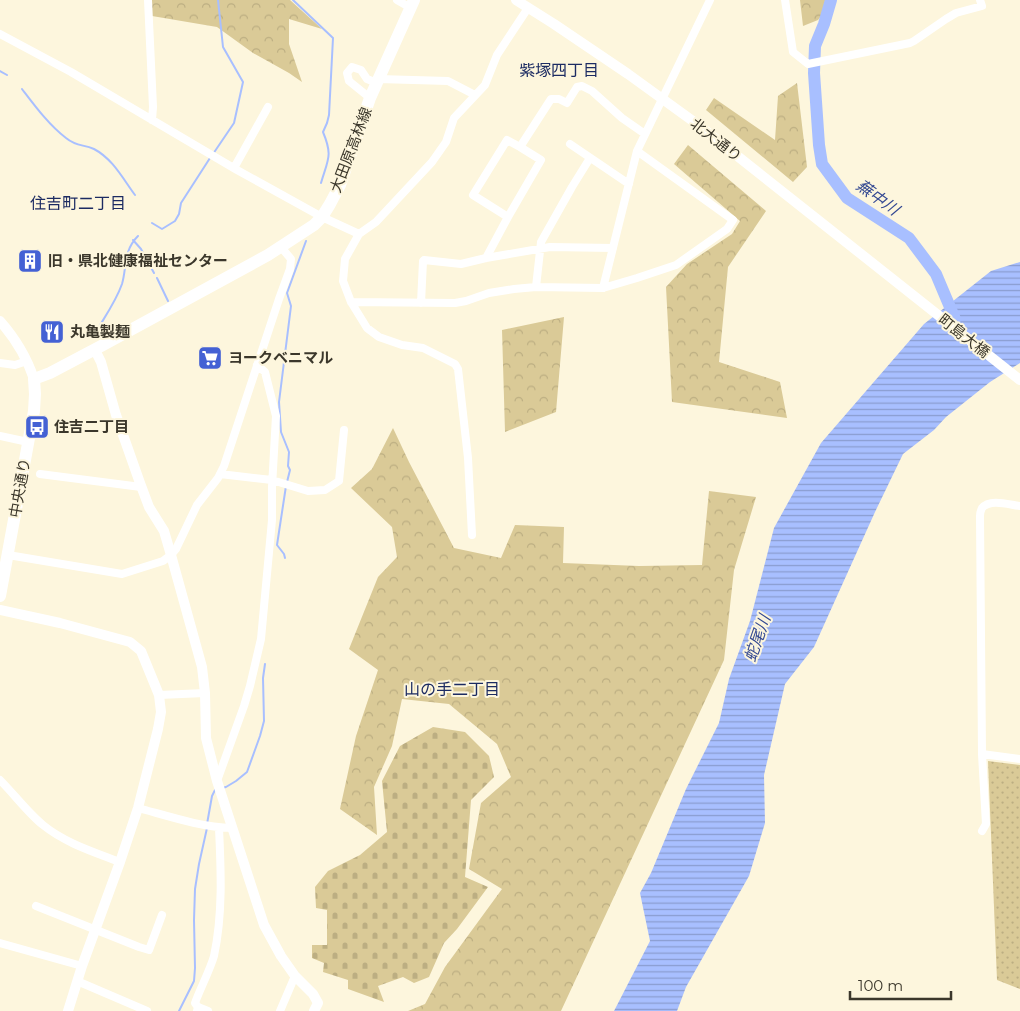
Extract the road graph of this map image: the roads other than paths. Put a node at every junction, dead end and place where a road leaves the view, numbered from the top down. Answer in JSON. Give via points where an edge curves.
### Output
{"nodes":[{"id":1,"x":148,"y":0,"type":"edge"},
{"id":2,"x":397,"y":0,"type":"edge"},
{"id":3,"x":516,"y":0,"type":"edge"},
{"id":4,"x":710,"y":0,"type":"edge"},
{"id":5,"x":785,"y":0,"type":"edge"},
{"id":6,"x":980,"y":0,"type":"edge"},
{"id":7,"x":413,"y":4,"type":"edge"},
{"id":8,"x":528,"y":8,"type":"junction"},
{"id":9,"x":0,"y":34,"type":"edge"},
{"id":10,"x":377,"y":81,"type":"junction"},
{"id":11,"x":475,"y":95,"type":"junction"},
{"id":12,"x":370,"y":98,"type":"junction"},
{"id":13,"x":268,"y":107,"type":"dead end"},
{"id":14,"x":152,"y":120,"type":"junction"},
{"id":15,"x":645,"y":134,"type":"junction"},
{"id":16,"x":570,"y":144,"type":"dead end"},
{"id":17,"x":520,"y":147,"type":"junction"},
{"id":18,"x":637,"y":151,"type":"junction"},
{"id":19,"x":590,"y":158,"type":"junction"},
{"id":20,"x":234,"y":168,"type":"junction"},
{"id":21,"x":628,"y":184,"type":"junction"},
{"id":22,"x":322,"y":217,"type":"junction"},
{"id":23,"x":508,"y":218,"type":"junction"},
{"id":24,"x":359,"y":234,"type":"junction"},
{"id":25,"x":281,"y":247,"type":"junction"},
{"id":26,"x":540,"y":248,"type":"junction"},
{"id":27,"x":613,"y":248,"type":"junction"},
{"id":28,"x":486,"y":258,"type":"junction"},
{"id":29,"x":536,"y":287,"type":"junction"},
{"id":30,"x":604,"y":288,"type":"junction"},
{"id":31,"x":907,"y":292,"type":"joint"},
{"id":32,"x":351,"y":302,"type":"junction"},
{"id":33,"x":421,"y":302,"type":"junction"},
{"id":34,"x":0,"y":321,"type":"edge"},
{"id":35,"x":95,"y":350,"type":"junction"},
{"id":36,"x":27,"y":361,"type":"junction"},
{"id":37,"x":0,"y":364,"type":"edge"},
{"id":38,"x":257,"y":365,"type":"junction"},
{"id":39,"x":34,"y":379,"type":"junction"},
{"id":40,"x":1020,"y":380,"type":"edge"},
{"id":41,"x":344,"y":430,"type":"dead end"},
{"id":42,"x":0,"y":436,"type":"edge"},
{"id":43,"x":28,"y":442,"type":"junction"},
{"id":44,"x":40,"y":474,"type":"dead end"},
{"id":45,"x":220,"y":474,"type":"junction"},
{"id":46,"x":272,"y":480,"type":"junction"},
{"id":47,"x":141,"y":487,"type":"junction"},
{"id":48,"x":1020,"y":506,"type":"edge"},
{"id":49,"x":472,"y":535,"type":"dead end"},
{"id":50,"x":8,"y":555,"type":"junction"},
{"id":51,"x":171,"y":556,"type":"junction"},
{"id":52,"x":0,"y":596,"type":"edge"},
{"id":53,"x":0,"y":610,"type":"edge"},
{"id":54,"x":205,"y":693,"type":"junction"},
{"id":55,"x":159,"y":694,"type":"junction"},
{"id":56,"x":982,"y":754,"type":"junction"},
{"id":57,"x":1020,"y":759,"type":"edge"},
{"id":58,"x":0,"y":780,"type":"edge"},
{"id":59,"x":217,"y":781,"type":"junction"},
{"id":60,"x":138,"y":808,"type":"junction"},
{"id":61,"x":219,"y":828,"type":"junction"},
{"id":62,"x":232,"y":828,"type":"junction"},
{"id":63,"x":982,"y":831,"type":"dead end"},
{"id":64,"x":120,"y":862,"type":"junction"},
{"id":65,"x":36,"y":906,"type":"dead end"},
{"id":66,"x":162,"y":915,"type":"dead end"},
{"id":67,"x":95,"y":930,"type":"junction"},
{"id":68,"x":0,"y":943,"type":"edge"},
{"id":69,"x":82,"y":966,"type":"junction"},
{"id":70,"x":296,"y":976,"type":"junction"},
{"id":71,"x":78,"y":981,"type":"junction"},
{"id":72,"x":197,"y":1009,"type":"edge"},
{"id":73,"x":68,"y":1011,"type":"edge"},
{"id":74,"x":147,"y":1011,"type":"edge"},
{"id":75,"x":208,"y":1011,"type":"edge"},
{"id":76,"x":280,"y":1011,"type":"edge"},
{"id":77,"x":314,"y":1011,"type":"edge"}],
"edges":[{"from":1,"to":14,"type":"street"},
{"from":2,"to":7,"type":"street"},
{"from":3,"to":8,"type":"street","name":"北大通り"},
{"from":4,"to":15,"type":"street"},
{"from":5,"to":6,"type":"street","via":[[793,52],[808,64],[914,42],[956,13],[982,6]]},
{"from":7,"to":10,"type":"main road","name":"大田原高林線"},
{"from":8,"to":11,"type":"street","via":[[497,55],[485,85]]},
{"from":8,"to":31,"type":"street","name":"北大通り","via":[[697,124]]},
{"from":9,"to":14,"type":"street"},
{"from":10,"to":11,"type":"street","via":[[448,81]]},
{"from":10,"to":12,"type":"main road","name":"大田原高林線"},
{"from":10,"to":12,"type":"street","via":[[368,79],[361,70],[352,67],[347,73],[349,81]]},
{"from":11,"to":24,"type":"street","via":[[454,118],[446,142],[432,162],[376,222]]},
{"from":12,"to":22,"type":"main road","name":"大田原高林線","via":[[340,185]]},
{"from":13,"to":20,"type":"street"},
{"from":14,"to":20,"type":"street"},
{"from":15,"to":17,"type":"street","via":[[582,86],[577,87],[567,103],[551,99]]},
{"from":15,"to":18,"type":"street"},
{"from":16,"to":19,"type":"street"},
{"from":17,"to":23,"type":"street","via":[[541,160]]},
{"from":17,"to":23,"type":"street","via":[[507,140],[473,195]]},
{"from":18,"to":21,"type":"street"},
{"from":18,"to":30,"type":"street","via":[[733,220],[727,229],[676,265]]},
{"from":19,"to":21,"type":"street"},
{"from":19,"to":26,"type":"street"},
{"from":20,"to":22,"type":"street"},
{"from":21,"to":27,"type":"street"},
{"from":22,"to":24,"type":"street"},
{"from":22,"to":25,"type":"main road","name":"大田原高林線"},
{"from":23,"to":28,"type":"street"},
{"from":24,"to":32,"type":"street","via":[[345,259],[343,281]]},
{"from":25,"to":35,"type":"main road","name":"大田原高林線"},
{"from":25,"to":38,"type":"street","via":[[291,259],[290,269]]},
{"from":26,"to":27,"type":"street"},
{"from":26,"to":28,"type":"street"},
{"from":26,"to":29,"type":"street"},
{"from":27,"to":30,"type":"street"},
{"from":28,"to":33,"type":"street","via":[[461,264],[422,261]]},
{"from":29,"to":30,"type":"street"},
{"from":29,"to":33,"type":"street","via":[[489,293],[454,303]]},
{"from":31,"to":40,"type":"street","name":"町島大橋"},
{"from":32,"to":33,"type":"street"},
{"from":32,"to":49,"type":"street","via":[[367,328],[379,337],[402,346],[423,348],[455,364],[458,369]]},
{"from":34,"to":36,"type":"street"},
{"from":35,"to":39,"type":"main road","name":"大田原高林線"},
{"from":35,"to":47,"type":"street"},
{"from":36,"to":37,"type":"street","via":[[15,365]]},
{"from":36,"to":39,"type":"street"},
{"from":38,"to":45,"type":"street"},
{"from":38,"to":46,"type":"street","via":[[265,372],[276,416]]},
{"from":39,"to":43,"type":"main road","name":"中央通り","via":[[34,412]]},
{"from":41,"to":46,"type":"street","via":[[339,481],[325,490],[308,491]]},
{"from":42,"to":43,"type":"street"},
{"from":43,"to":50,"type":"main road","name":"中央通り"},
{"from":44,"to":47,"type":"street"},
{"from":45,"to":46,"type":"street"},
{"from":45,"to":51,"type":"street","via":[[197,505]]},
{"from":46,"to":59,"type":"street","via":[[272,520],[261,639],[244,706]]},
{"from":47,"to":51,"type":"street","via":[[164,531]]},
{"from":48,"to":56,"type":"street","via":[[994,503],[981,508]]},
{"from":50,"to":51,"type":"street","via":[[122,574]]},
{"from":50,"to":52,"type":"main road","name":"中央通り"},
{"from":51,"to":54,"type":"street","via":[[202,667]]},
{"from":53,"to":55,"type":"street","via":[[130,642],[141,651]]},
{"from":54,"to":55,"type":"street"},
{"from":54,"to":59,"type":"street","via":[[206,738]]},
{"from":55,"to":60,"type":"street","via":[[161,712],[158,729]]},
{"from":56,"to":57,"type":"street"},
{"from":56,"to":63,"type":"street","via":[[986,824]]},
{"from":58,"to":64,"type":"street","via":[[44,826],[59,836]]},
{"from":59,"to":62,"type":"street"},
{"from":60,"to":61,"type":"street"},
{"from":60,"to":64,"type":"street"},
{"from":61,"to":62,"type":"street"},
{"from":61,"to":72,"type":"street","via":[[220,917],[213,958],[195,1003]]},
{"from":62,"to":70,"type":"street","via":[[264,926]]},
{"from":64,"to":67,"type":"street"},
{"from":65,"to":67,"type":"street"},
{"from":66,"to":67,"type":"street","via":[[149,950]]},
{"from":67,"to":69,"type":"street"},
{"from":68,"to":69,"type":"street"},
{"from":69,"to":71,"type":"street"},
{"from":70,"to":76,"type":"street"},
{"from":70,"to":77,"type":"street","via":[[318,1003]]},
{"from":71,"to":73,"type":"street"},
{"from":71,"to":74,"type":"street"},
{"from":72,"to":75,"type":"street"}]}
